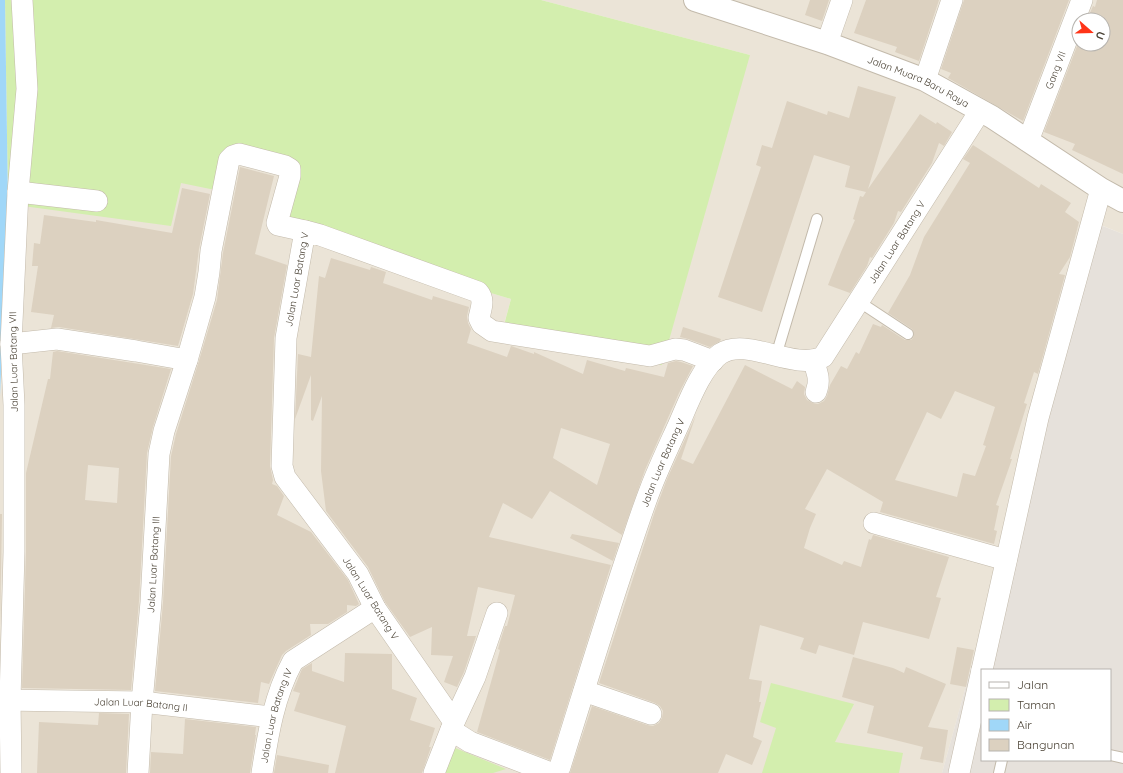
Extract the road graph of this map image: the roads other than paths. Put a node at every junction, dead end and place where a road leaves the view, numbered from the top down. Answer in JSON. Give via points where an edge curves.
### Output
{"nodes":[{"id":1,"x":22,"y":0,"type":"edge"},
{"id":2,"x":695,"y":0,"type":"edge"},
{"id":3,"x":842,"y":0,"type":"edge"},
{"id":4,"x":952,"y":0,"type":"edge"},
{"id":5,"x":1082,"y":0,"type":"edge"},
{"id":6,"x":730,"y":5,"type":"edge"},
{"id":7,"x":827,"y":43,"type":"junction"},
{"id":8,"x":925,"y":80,"type":"junction"},
{"id":9,"x":980,"y":111,"type":"junction"},
{"id":10,"x":1028,"y":141,"type":"junction"},
{"id":11,"x":1101,"y":189,"type":"junction"},
{"id":12,"x":18,"y":192,"type":"junction"},
{"id":13,"x":98,"y":201,"type":"dead end"},
{"id":14,"x":1123,"y":201,"type":"edge"},
{"id":15,"x":817,"y":219,"type":"dead end"},
{"id":16,"x":305,"y":231,"type":"junction"},
{"id":17,"x":858,"y":301,"type":"junction"},
{"id":18,"x":908,"y":334,"type":"dead end"},
{"id":19,"x":11,"y":344,"type":"junction"},
{"id":20,"x":776,"y":356,"type":"junction"},
{"id":21,"x":187,"y":360,"type":"junction"},
{"id":22,"x":813,"y":360,"type":"junction"},
{"id":23,"x":713,"y":361,"type":"junction"},
{"id":24,"x":816,"y":392,"type":"dead end"},
{"id":25,"x":874,"y":523,"type":"dead end"},
{"id":26,"x":1006,"y":560,"type":"junction"},
{"id":27,"x":375,"y":608,"type":"junction"},
{"id":28,"x":497,"y":613,"type":"dead end"},
{"id":29,"x":982,"y":669,"type":"edge"},
{"id":30,"x":981,"y":674,"type":"edge"},
{"id":31,"x":584,"y":691,"type":"junction"},
{"id":32,"x":5,"y":700,"type":"edge"},
{"id":33,"x":142,"y":702,"type":"junction"},
{"id":34,"x":651,"y":714,"type":"dead end"},
{"id":35,"x":271,"y":717,"type":"junction"},
{"id":36,"x":452,"y":726,"type":"junction"},
{"id":37,"x":1111,"y":755,"type":"edge"},
{"id":38,"x":1123,"y":758,"type":"edge"},
{"id":39,"x":1002,"y":761,"type":"edge"},
{"id":40,"x":11,"y":773,"type":"edge"},
{"id":41,"x":138,"y":773,"type":"edge"},
{"id":42,"x":262,"y":773,"type":"edge"},
{"id":43,"x":434,"y":773,"type":"edge"},
{"id":44,"x":552,"y":773,"type":"edge"},
{"id":45,"x":959,"y":773,"type":"edge"},
{"id":46,"x":999,"y":773,"type":"edge"}],
"edges":[{"from":1,"to":12,"type":"street","name":"Jalan Luar Batang VII","via":[[27,89]]},
{"from":2,"to":6,"type":"street","name":"Jalan Muara Baru Raya"},
{"from":3,"to":7,"type":"street"},
{"from":4,"to":8,"type":"street"},
{"from":5,"to":10,"type":"street","name":"Gang VII"},
{"from":6,"to":7,"type":"street","name":"Jalan Muara Baru Raya"},
{"from":7,"to":8,"type":"street","name":"Jalan Muara Baru Raya"},
{"from":8,"to":9,"type":"street","name":"Jalan Muara Baru Raya"},
{"from":9,"to":10,"type":"street","name":"Jalan Muara Baru Raya"},
{"from":9,"to":17,"type":"street","name":"Jalan Luar Batang V"},
{"from":10,"to":11,"type":"street","name":"Jalan Muara Baru Raya"},
{"from":11,"to":14,"type":"street","name":"Jalan Muara Baru Raya"},
{"from":11,"to":26,"type":"street","via":[[1038,418]]},
{"from":12,"to":13,"type":"street"},
{"from":12,"to":19,"type":"street","name":"Jalan Luar Batang VII"},
{"from":15,"to":20,"type":"lane"},
{"from":16,"to":21,"type":"street","name":"Jalan Luar Batang III","via":[[277,223],[290,169],[239,154],[229,160],[204,297]]},
{"from":16,"to":23,"type":"street","name":"Jalan Luar Batang V","via":[[478,292],[483,303],[479,318],[482,324],[492,331],[650,356],[679,349]]},
{"from":16,"to":27,"type":"street","name":"Jalan Luar Batang V","via":[[286,338],[282,466],[285,477],[358,574]]},
{"from":17,"to":18,"type":"lane"},
{"from":17,"to":22,"type":"street","name":"Jalan Luar Batang V","via":[[823,357]]},
{"from":19,"to":21,"type":"street","via":[[57,339]]},
{"from":19,"to":32,"type":"street","name":"Jalan Luar Batang VII","via":[[14,404],[14,552]]},
{"from":20,"to":22,"type":"street","name":"Jalan Luar Batang V"},
{"from":20,"to":23,"type":"street","name":"Jalan Luar Batang V","via":[[738,348],[727,350]]},
{"from":21,"to":33,"type":"street","name":"Jalan Luar Batang III","via":[[159,454],[151,602]]},
{"from":22,"to":24,"type":"street","via":[[819,379]]},
{"from":23,"to":31,"type":"street","name":"Jalan Luar Batang V","via":[[693,392],[650,490]]},
{"from":25,"to":26,"type":"street"},
{"from":26,"to":29,"type":"street"},
{"from":27,"to":35,"type":"street","name":"Jalan Luar Batang IV","via":[[294,661]]},
{"from":27,"to":36,"type":"street","name":"Jalan Luar Batang V"},
{"from":28,"to":36,"type":"street","via":[[475,678]]},
{"from":30,"to":45,"type":"street"},
{"from":31,"to":34,"type":"street"},
{"from":31,"to":44,"type":"street","name":"Jalan Luar Batang V","via":[[560,767]]},
{"from":32,"to":33,"type":"street","name":"Jalan Luar Batang II"},
{"from":32,"to":40,"type":"street"},
{"from":33,"to":35,"type":"street","name":"Jalan Luar Batang II"},
{"from":33,"to":41,"type":"street","name":"Jalan Luar Batang III"},
{"from":35,"to":42,"type":"street","name":"Jalan Luar Batang IV"},
{"from":36,"to":43,"type":"street"},
{"from":36,"to":44,"type":"street","name":"Jalan Luar Batang V","via":[[470,742]]},
{"from":37,"to":38,"type":"lane"},
{"from":39,"to":46,"type":"lane"}]}
